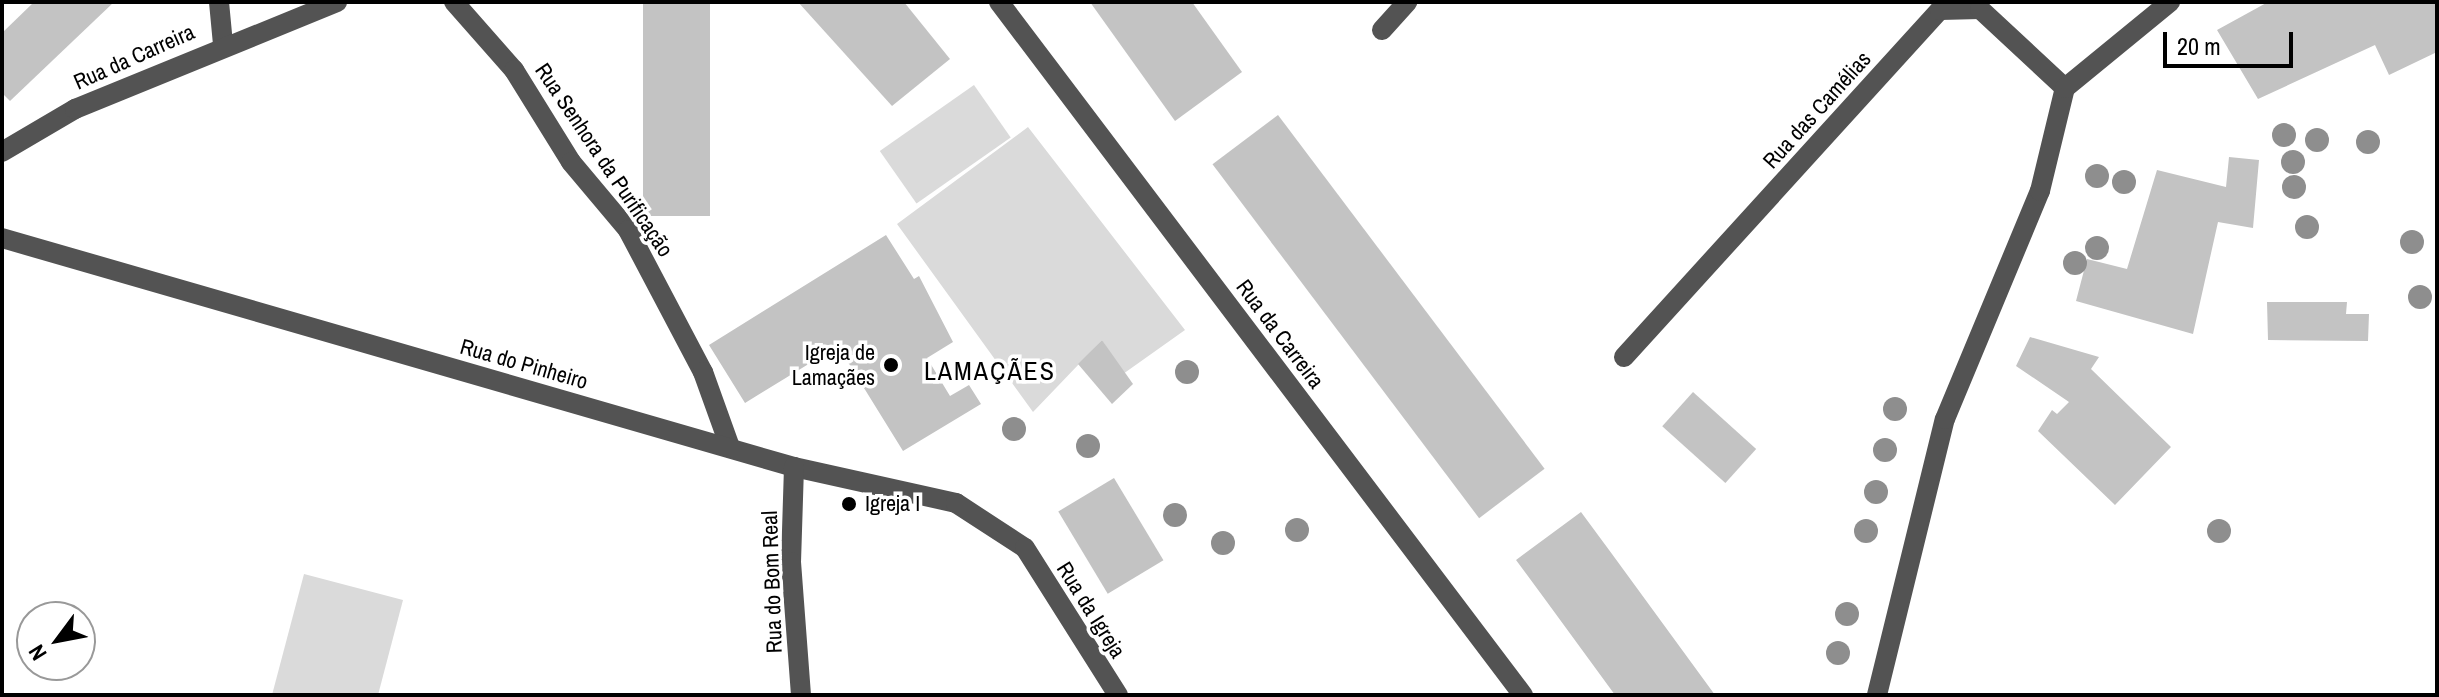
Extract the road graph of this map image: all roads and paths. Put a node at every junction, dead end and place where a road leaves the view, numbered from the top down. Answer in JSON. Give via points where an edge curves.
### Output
{"nodes":[{"id":1,"x":219,"y":2,"type":"edge"},
{"id":2,"x":337,"y":2,"type":"edge"},
{"id":3,"x":454,"y":2,"type":"edge"},
{"id":4,"x":999,"y":2,"type":"edge"},
{"id":5,"x":1407,"y":2,"type":"edge"},
{"id":6,"x":2170,"y":2,"type":"edge"},
{"id":7,"x":1976,"y":6,"type":"edge"},
{"id":8,"x":1382,"y":30,"type":"dead end"},
{"id":9,"x":223,"y":44,"type":"junction"},
{"id":10,"x":2065,"y":88,"type":"junction"},
{"id":11,"x":2,"y":152,"type":"edge"},
{"id":12,"x":2,"y":238,"type":"edge"},
{"id":13,"x":1624,"y":357,"type":"dead end"},
{"id":14,"x":730,"y":447,"type":"junction"},
{"id":15,"x":794,"y":467,"type":"junction"},
{"id":16,"x":1025,"y":548,"type":"joint"},
{"id":17,"x":801,"y":695,"type":"edge"},
{"id":18,"x":1118,"y":695,"type":"edge"},
{"id":19,"x":1523,"y":695,"type":"edge"},
{"id":20,"x":1877,"y":695,"type":"edge"}],
"edges":[{"from":1,"to":9,"type":"street"},
{"from":2,"to":9,"type":"street","name":"Rua da Carreira"},
{"from":3,"to":14,"type":"street","name":"Rua Senhora da Purificação","via":[[514,70],[571,162],[628,230],[703,372]]},
{"from":4,"to":19,"type":"street","name":"Rua da Carreira"},
{"from":5,"to":8,"type":"street"},
{"from":6,"to":10,"type":"street"},
{"from":7,"to":10,"type":"street","name":"Rua das Camélias"},
{"from":7,"to":13,"type":"street","name":"Rua das Camélias","via":[[1940,10]]},
{"from":9,"to":11,"type":"street","name":"Rua da Carreira","via":[[75,109]]},
{"from":10,"to":20,"type":"street","via":[[2040,191],[1945,419]]},
{"from":12,"to":14,"type":"street","name":"Rua do Pinheiro"},
{"from":14,"to":15,"type":"street","name":"Rua do Pinheiro"},
{"from":15,"to":16,"type":"street","name":"Rua do Pinheiro","via":[[956,503]]},
{"from":15,"to":17,"type":"street","name":"Rua do Bom Real","via":[[791,562]]},
{"from":16,"to":18,"type":"street","name":"Rua da Igreja"}]}
